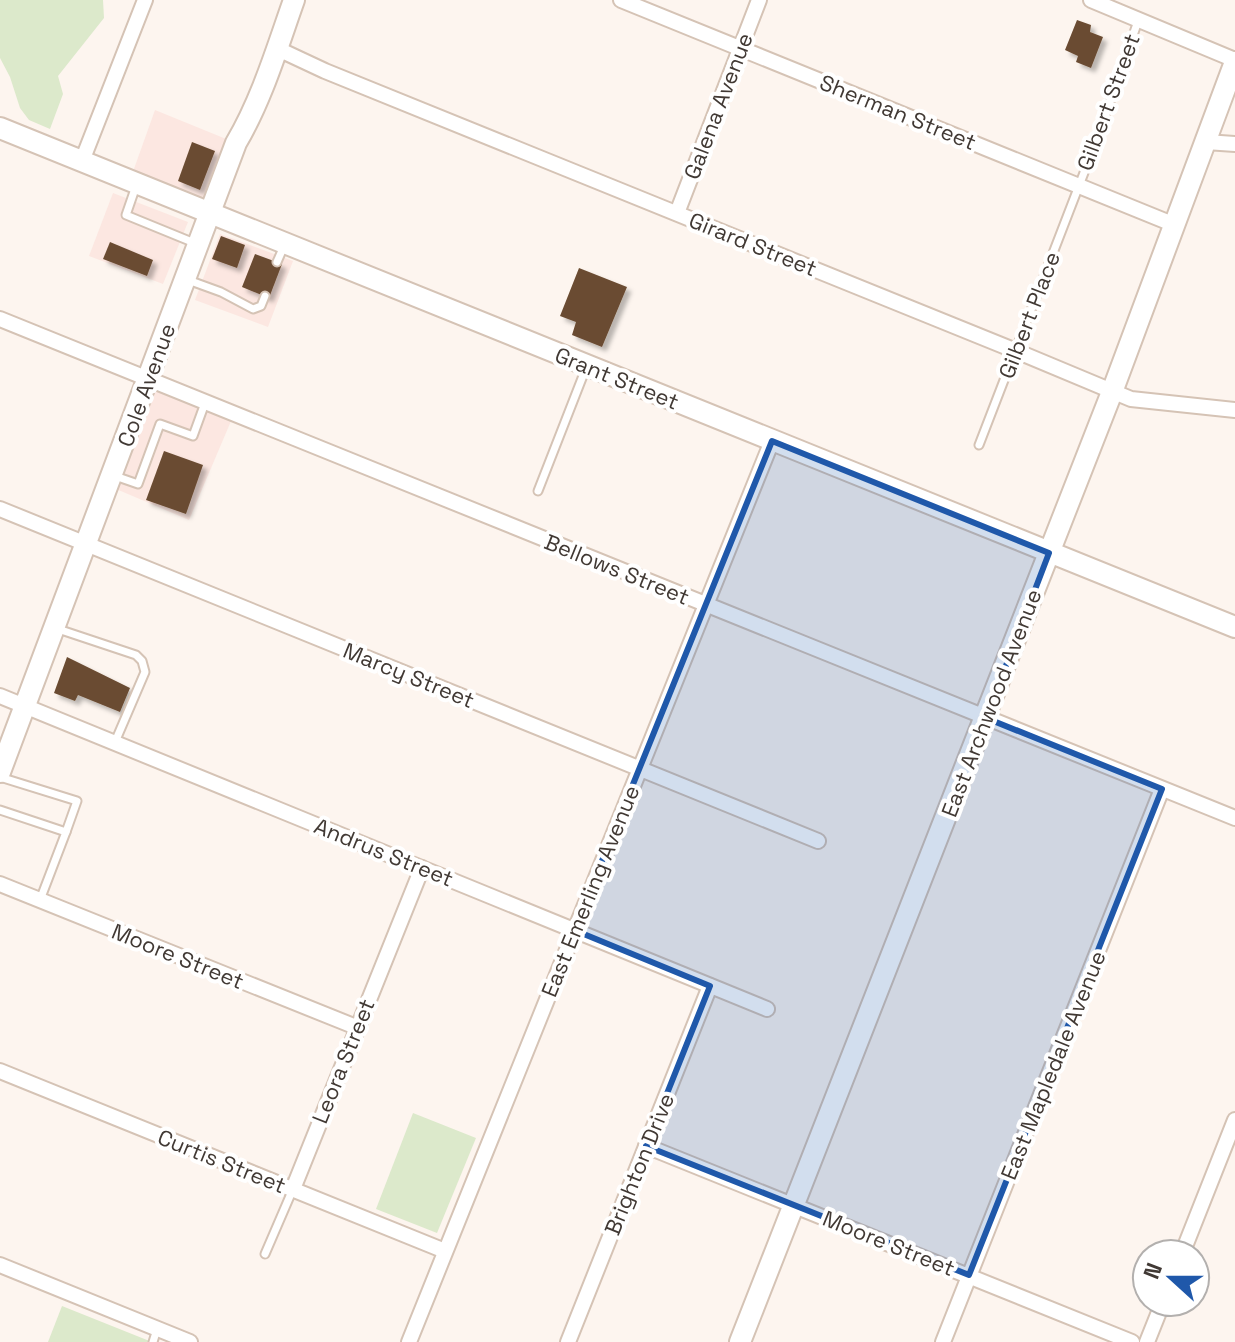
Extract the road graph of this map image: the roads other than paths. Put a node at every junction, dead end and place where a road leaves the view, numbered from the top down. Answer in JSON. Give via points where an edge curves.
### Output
{"nodes":[{"id":1,"x":145,"y":0,"type":"edge"},
{"id":2,"x":294,"y":0,"type":"edge"},
{"id":3,"x":621,"y":0,"type":"edge"},
{"id":4,"x":759,"y":0,"type":"edge"},
{"id":5,"x":1091,"y":0,"type":"edge"},
{"id":6,"x":1139,"y":19,"type":"junction"},
{"id":7,"x":278,"y":49,"type":"junction"},
{"id":8,"x":741,"y":49,"type":"junction"},
{"id":9,"x":1235,"y":61,"type":"edge"},
{"id":10,"x":0,"y":128,"type":"edge"},
{"id":11,"x":1206,"y":142,"type":"junction"},
{"id":12,"x":1235,"y":144,"type":"edge"},
{"id":13,"x":82,"y":161,"type":"junction"},
{"id":14,"x":137,"y":183,"type":"junction"},
{"id":15,"x":1078,"y":185,"type":"junction"},
{"id":16,"x":211,"y":212,"type":"junction"},
{"id":17,"x":677,"y":213,"type":"junction"},
{"id":18,"x":1175,"y":225,"type":"junction"},
{"id":19,"x":285,"y":243,"type":"junction"},
{"id":20,"x":199,"y":244,"type":"junction"},
{"id":21,"x":277,"y":262,"type":"dead end"},
{"id":22,"x":186,"y":280,"type":"junction"},
{"id":23,"x":265,"y":296,"type":"dead end"},
{"id":24,"x":0,"y":319,"type":"edge"},
{"id":25,"x":1016,"y":351,"type":"junction"},
{"id":26,"x":587,"y":365,"type":"junction"},
{"id":27,"x":148,"y":378,"type":"junction"},
{"id":28,"x":1112,"y":392,"type":"junction"},
{"id":29,"x":205,"y":403,"type":"junction"},
{"id":30,"x":1235,"y":410,"type":"edge"},
{"id":31,"x":772,"y":441,"type":"junction"},
{"id":32,"x":979,"y":445,"type":"dead end"},
{"id":33,"x":112,"y":475,"type":"junction"},
{"id":34,"x":538,"y":491,"type":"dead end"},
{"id":35,"x":0,"y":509,"type":"edge"},
{"id":36,"x":86,"y":544,"type":"junction"},
{"id":37,"x":1049,"y":553,"type":"junction"},
{"id":38,"x":707,"y":606,"type":"junction"},
{"id":39,"x":1235,"y":627,"type":"edge"},
{"id":40,"x":55,"y":628,"type":"junction"},
{"id":41,"x":0,"y":696,"type":"edge"},
{"id":42,"x":25,"y":705,"type":"junction"},
{"id":43,"x":986,"y":718,"type":"junction"},
{"id":44,"x":115,"y":742,"type":"junction"},
{"id":45,"x":639,"y":770,"type":"junction"},
{"id":46,"x":0,"y":774,"type":"edge"},
{"id":47,"x":1162,"y":789,"type":"junction"},
{"id":48,"x":0,"y":810,"type":"edge"},
{"id":49,"x":1235,"y":818,"type":"edge"},
{"id":50,"x":66,"y":832,"type":"junction"},
{"id":51,"x":818,"y":841,"type":"dead end"},
{"id":52,"x":422,"y":868,"type":"junction"},
{"id":53,"x":0,"y":884,"type":"edge"},
{"id":54,"x":40,"y":900,"type":"junction"},
{"id":55,"x":574,"y":930,"type":"junction"},
{"id":56,"x":710,"y":986,"type":"junction"},
{"id":57,"x":767,"y":1009,"type":"dead end"},
{"id":58,"x":356,"y":1027,"type":"junction"},
{"id":59,"x":0,"y":1071,"type":"edge"},
{"id":60,"x":1235,"y":1120,"type":"edge"},
{"id":61,"x":646,"y":1146,"type":"junction"},
{"id":62,"x":293,"y":1189,"type":"junction"},
{"id":63,"x":794,"y":1206,"type":"junction"},
{"id":64,"x":1188,"y":1238,"type":"edge"},
{"id":65,"x":445,"y":1251,"type":"junction"},
{"id":66,"x":265,"y":1254,"type":"dead end"},
{"id":67,"x":0,"y":1265,"type":"edge"},
{"id":68,"x":969,"y":1275,"type":"junction"},
{"id":69,"x":1157,"y":1318,"type":"edge"},
{"id":70,"x":155,"y":1335,"type":"edge"},
{"id":71,"x":190,"y":1342,"type":"edge"},
{"id":72,"x":409,"y":1342,"type":"edge"},
{"id":73,"x":568,"y":1342,"type":"edge"},
{"id":74,"x":740,"y":1342,"type":"edge"},
{"id":75,"x":943,"y":1342,"type":"edge"},
{"id":76,"x":1132,"y":1342,"type":"edge"},
{"id":77,"x":1147,"y":1342,"type":"edge"}],
"edges":[{"from":1,"to":13,"type":"street"},
{"from":2,"to":7,"type":"street","name":"Cole Avenue"},
{"from":3,"to":8,"type":"street","name":"Sherman Street"},
{"from":4,"to":8,"type":"street","name":"Galena Avenue"},
{"from":5,"to":6,"type":"street"},
{"from":6,"to":9,"type":"street"},
{"from":6,"to":15,"type":"lane","name":"Gilbert Street"},
{"from":7,"to":16,"type":"street","name":"Cole Avenue"},
{"from":7,"to":17,"type":"street","name":"Girard Street"},
{"from":8,"to":15,"type":"street","name":"Sherman Street"},
{"from":8,"to":17,"type":"street","name":"Galena Avenue"},
{"from":9,"to":11,"type":"street","name":"East Archwood Avenue"},
{"from":10,"to":13,"type":"street","name":"Grant Street"},
{"from":11,"to":12,"type":"street"},
{"from":11,"to":18,"type":"street","name":"East Archwood Avenue"},
{"from":13,"to":14,"type":"street","name":"Grant Street"},
{"from":14,"to":16,"type":"street","name":"Grant Street"},
{"from":14,"to":20,"type":"lane","via":[[126,215]]},
{"from":15,"to":18,"type":"street","name":"Sherman Street"},
{"from":15,"to":25,"type":"lane","name":"Gilbert Place"},
{"from":16,"to":19,"type":"street","name":"Grant Street"},
{"from":16,"to":20,"type":"street","name":"Cole Avenue"},
{"from":17,"to":25,"type":"street","name":"Girard Street"},
{"from":18,"to":28,"type":"street","name":"East Archwood Avenue"},
{"from":19,"to":21,"type":"lane"},
{"from":19,"to":26,"type":"street","name":"Grant Street"},
{"from":20,"to":22,"type":"street","name":"Cole Avenue"},
{"from":22,"to":23,"type":"lane","via":[[253,309]]},
{"from":22,"to":27,"type":"street","name":"Cole Avenue"},
{"from":24,"to":27,"type":"street","name":"Bellows Street"},
{"from":25,"to":28,"type":"street","name":"Girard Street"},
{"from":25,"to":32,"type":"lane","name":"Gilbert Place"},
{"from":26,"to":31,"type":"street","name":"Grant Street"},
{"from":26,"to":34,"type":"lane"},
{"from":27,"to":29,"type":"street","name":"Bellows Street"},
{"from":27,"to":33,"type":"street","name":"Cole Avenue"},
{"from":28,"to":30,"type":"street","name":"Girard Street","via":[[1131,399]]},
{"from":28,"to":37,"type":"street","name":"East Archwood Avenue"},
{"from":29,"to":33,"type":"lane","via":[[193,436],[160,424],[138,484]]},
{"from":29,"to":38,"type":"street","name":"Bellows Street"},
{"from":31,"to":37,"type":"street","name":"Grant Street"},
{"from":31,"to":38,"type":"street","name":"East Emerling Avenue"},
{"from":33,"to":36,"type":"street","name":"Cole Avenue"},
{"from":35,"to":36,"type":"street","name":"Marcy Street"},
{"from":36,"to":40,"type":"street","name":"Cole Avenue"},
{"from":36,"to":45,"type":"street","name":"Marcy Street"},
{"from":37,"to":39,"type":"street","name":"Grant Street"},
{"from":37,"to":43,"type":"street","name":"East Archwood Avenue"},
{"from":38,"to":43,"type":"street","name":"Bellows Street"},
{"from":38,"to":45,"type":"street","name":"East Emerling Avenue"},
{"from":40,"to":42,"type":"street","name":"Cole Avenue"},
{"from":40,"to":44,"type":"lane","via":[[142,661],[145,672]]},
{"from":41,"to":42,"type":"street","name":"Andrus Street"},
{"from":42,"to":44,"type":"street","name":"Andrus Street"},
{"from":42,"to":46,"type":"street","name":"Cole Avenue"},
{"from":43,"to":47,"type":"street","name":"Bellows Street"},
{"from":43,"to":63,"type":"street","name":"East Archwood Avenue"},
{"from":44,"to":52,"type":"street","name":"Andrus Street"},
{"from":45,"to":51,"type":"street","name":"Marcy Street"},
{"from":45,"to":55,"type":"street","name":"East Emerling Avenue"},
{"from":46,"to":50,"type":"lane","via":[[77,801]]},
{"from":47,"to":49,"type":"street","name":"Bellows Street"},
{"from":47,"to":68,"type":"street","name":"East Mapledale Avenue"},
{"from":48,"to":50,"type":"lane"},
{"from":50,"to":54,"type":"lane"},
{"from":52,"to":55,"type":"street","name":"Andrus Street"},
{"from":52,"to":58,"type":"street","name":"Leora Street"},
{"from":53,"to":54,"type":"street","name":"Moore Street"},
{"from":54,"to":58,"type":"street","name":"Moore Street"},
{"from":55,"to":56,"type":"street","name":"Andrus Street"},
{"from":55,"to":65,"type":"street","name":"East Emerling Avenue"},
{"from":56,"to":57,"type":"street","name":"Andrus Street"},
{"from":56,"to":61,"type":"street","name":"Brighton Drive"},
{"from":58,"to":62,"type":"street","name":"Leora Street"},
{"from":59,"to":62,"type":"street","name":"Curtis Street"},
{"from":60,"to":64,"type":"street"},
{"from":61,"to":63,"type":"street","name":"Moore Street"},
{"from":61,"to":73,"type":"street","name":"Brighton Drive"},
{"from":62,"to":65,"type":"street","name":"Curtis Street"},
{"from":62,"to":66,"type":"lane","name":"Leora Street"},
{"from":63,"to":68,"type":"street","name":"Moore Street"},
{"from":63,"to":74,"type":"street","name":"East Archwood Avenue"},
{"from":65,"to":72,"type":"street","name":"East Emerling Avenue"},
{"from":67,"to":70,"type":"street"},
{"from":68,"to":75,"type":"street","name":"East Mapledale Avenue"},
{"from":68,"to":76,"type":"street","name":"Moore Street"},
{"from":69,"to":77,"type":"street"},
{"from":70,"to":71,"type":"street"}]}
